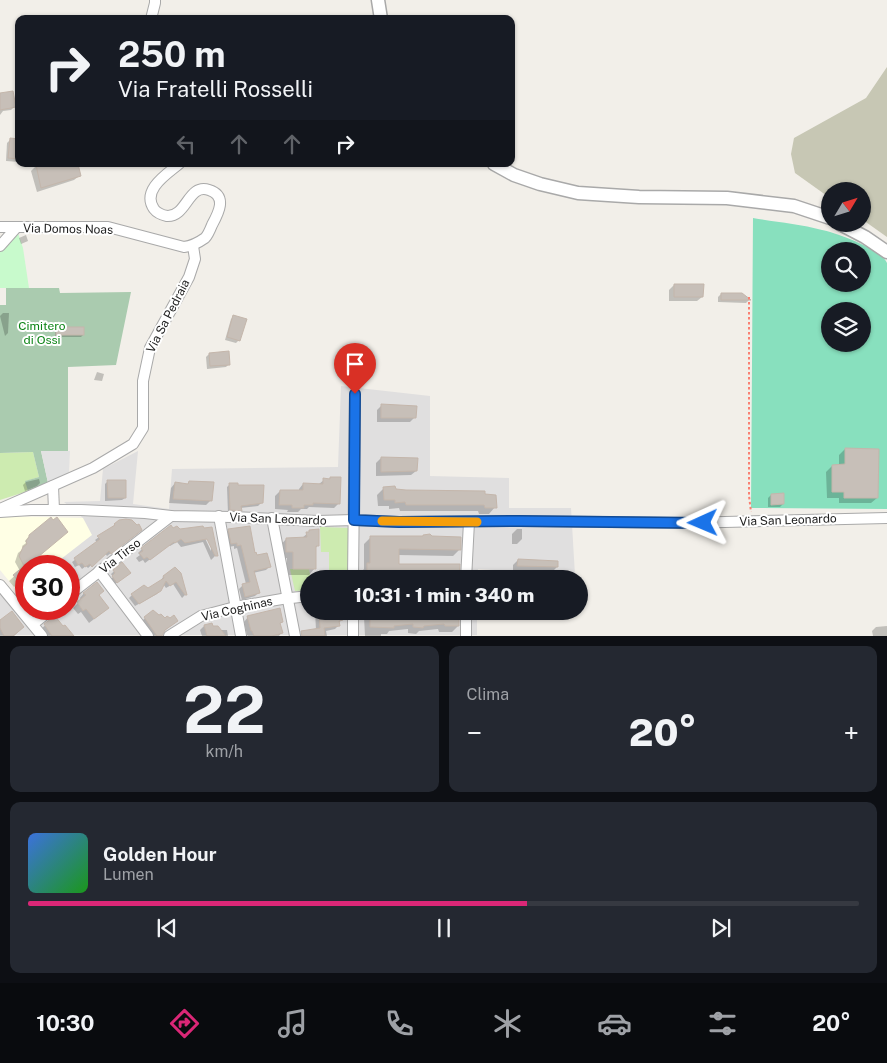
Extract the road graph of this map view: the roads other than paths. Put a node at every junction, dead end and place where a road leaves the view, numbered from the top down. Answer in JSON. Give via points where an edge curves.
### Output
{"nodes":[{"id":1,"x":155,"y":0,"type":"edge"},
{"id":2,"x":378,"y":0,"type":"edge"},
{"id":3,"x":152,"y":15,"type":"edge"},
{"id":4,"x":380,"y":15,"type":"edge"},
{"id":5,"x":176,"y":167,"type":"edge"},
{"id":6,"x":499,"y":167,"type":"edge"},
{"id":7,"x":821,"y":215,"type":"edge"},
{"id":8,"x":0,"y":227,"type":"edge"},
{"id":9,"x":16,"y":228,"type":"junction"},
{"id":10,"x":855,"y":232,"type":"edge"},
{"id":11,"x":0,"y":246,"type":"edge"},
{"id":12,"x":193,"y":246,"type":"junction"},
{"id":13,"x":887,"y":252,"type":"edge"},
{"id":14,"x":355,"y":394,"type":"dead end"},
{"id":15,"x":53,"y":486,"type":"junction"},
{"id":16,"x":54,"y":510,"type":"junction"},
{"id":17,"x":0,"y":511,"type":"edge"},
{"id":18,"x":171,"y":516,"type":"junction"},
{"id":19,"x":219,"y":516,"type":"junction"},
{"id":20,"x":272,"y":518,"type":"junction"},
{"id":21,"x":887,"y":518,"type":"edge"},
{"id":22,"x":354,"y":520,"type":"junction"},
{"id":23,"x":469,"y":522,"type":"junction"},
{"id":24,"x":353,"y":570,"type":"edge"},
{"id":25,"x":466,"y":570,"type":"edge"},
{"id":26,"x":100,"y":571,"type":"junction"},
{"id":27,"x":0,"y":585,"type":"edge"},
{"id":28,"x":80,"y":586,"type":"edge"},
{"id":29,"x":300,"y":597,"type":"edge"},
{"id":30,"x":288,"y":598,"type":"junction"},
{"id":31,"x":236,"y":608,"type":"junction"},
{"id":32,"x":38,"y":620,"type":"edge"},
{"id":33,"x":353,"y":620,"type":"edge"},
{"id":34,"x":466,"y":620,"type":"edge"},
{"id":35,"x":33,"y":624,"type":"junction"},
{"id":36,"x":42,"y":636,"type":"edge"},
{"id":37,"x":148,"y":636,"type":"edge"},
{"id":38,"x":169,"y":636,"type":"edge"},
{"id":39,"x":241,"y":636,"type":"edge"},
{"id":40,"x":295,"y":636,"type":"edge"},
{"id":41,"x":353,"y":636,"type":"edge"},
{"id":42,"x":466,"y":636,"type":"edge"}],
"edges":[{"from":1,"to":3,"type":"street"},
{"from":2,"to":4,"type":"street"},
{"from":5,"to":12,"type":"street","via":[[151,192],[151,202],[157,212],[167,216],[178,213],[194,193],[202,189],[214,193],[220,203],[207,237]]},
{"from":6,"to":7,"type":"street","via":[[540,184],[578,193],[727,198],[794,206]]},
{"from":8,"to":9,"type":"street","name":"Via Domos Noas"},
{"from":9,"to":11,"type":"street"},
{"from":9,"to":12,"type":"street","name":"Via Domos Noas","via":[[108,227],[184,247]]},
{"from":10,"to":13,"type":"street"},
{"from":12,"to":15,"type":"street","name":"Via Sa Pedraia","via":[[195,258],[189,276],[147,357],[143,381],[144,428],[133,444],[93,468]]},
{"from":14,"to":22,"type":"street"},
{"from":15,"to":16,"type":"street"},
{"from":15,"to":17,"type":"street","name":"Via Sa Pedraia"},
{"from":16,"to":17,"type":"street","name":"Via San Leonardo"},
{"from":16,"to":18,"type":"street","name":"Via San Leonardo"},
{"from":18,"to":19,"type":"street","name":"Via San Leonardo"},
{"from":18,"to":26,"type":"street","name":"Via Tirso"},
{"from":19,"to":20,"type":"street","name":"Via San Leonardo"},
{"from":19,"to":31,"type":"street"},
{"from":20,"to":22,"type":"street","name":"Via San Leonardo"},
{"from":20,"to":30,"type":"street"},
{"from":21,"to":23,"type":"street","name":"Via San Leonardo","via":[[686,524]]},
{"from":22,"to":23,"type":"street","name":"Via San Leonardo"},
{"from":22,"to":24,"type":"street"},
{"from":23,"to":25,"type":"street"},
{"from":26,"to":28,"type":"street","name":"Via Tirso"},
{"from":26,"to":37,"type":"street"},
{"from":27,"to":35,"type":"street"},
{"from":29,"to":30,"type":"street","name":"Via Coghinas"},
{"from":30,"to":31,"type":"street","name":"Via Coghinas"},
{"from":30,"to":40,"type":"street"},
{"from":31,"to":38,"type":"street","name":"Via Coghinas","via":[[200,616]]},
{"from":31,"to":39,"type":"street"},
{"from":32,"to":35,"type":"street"},
{"from":33,"to":41,"type":"street"},
{"from":34,"to":42,"type":"street"},
{"from":35,"to":36,"type":"street"}]}
